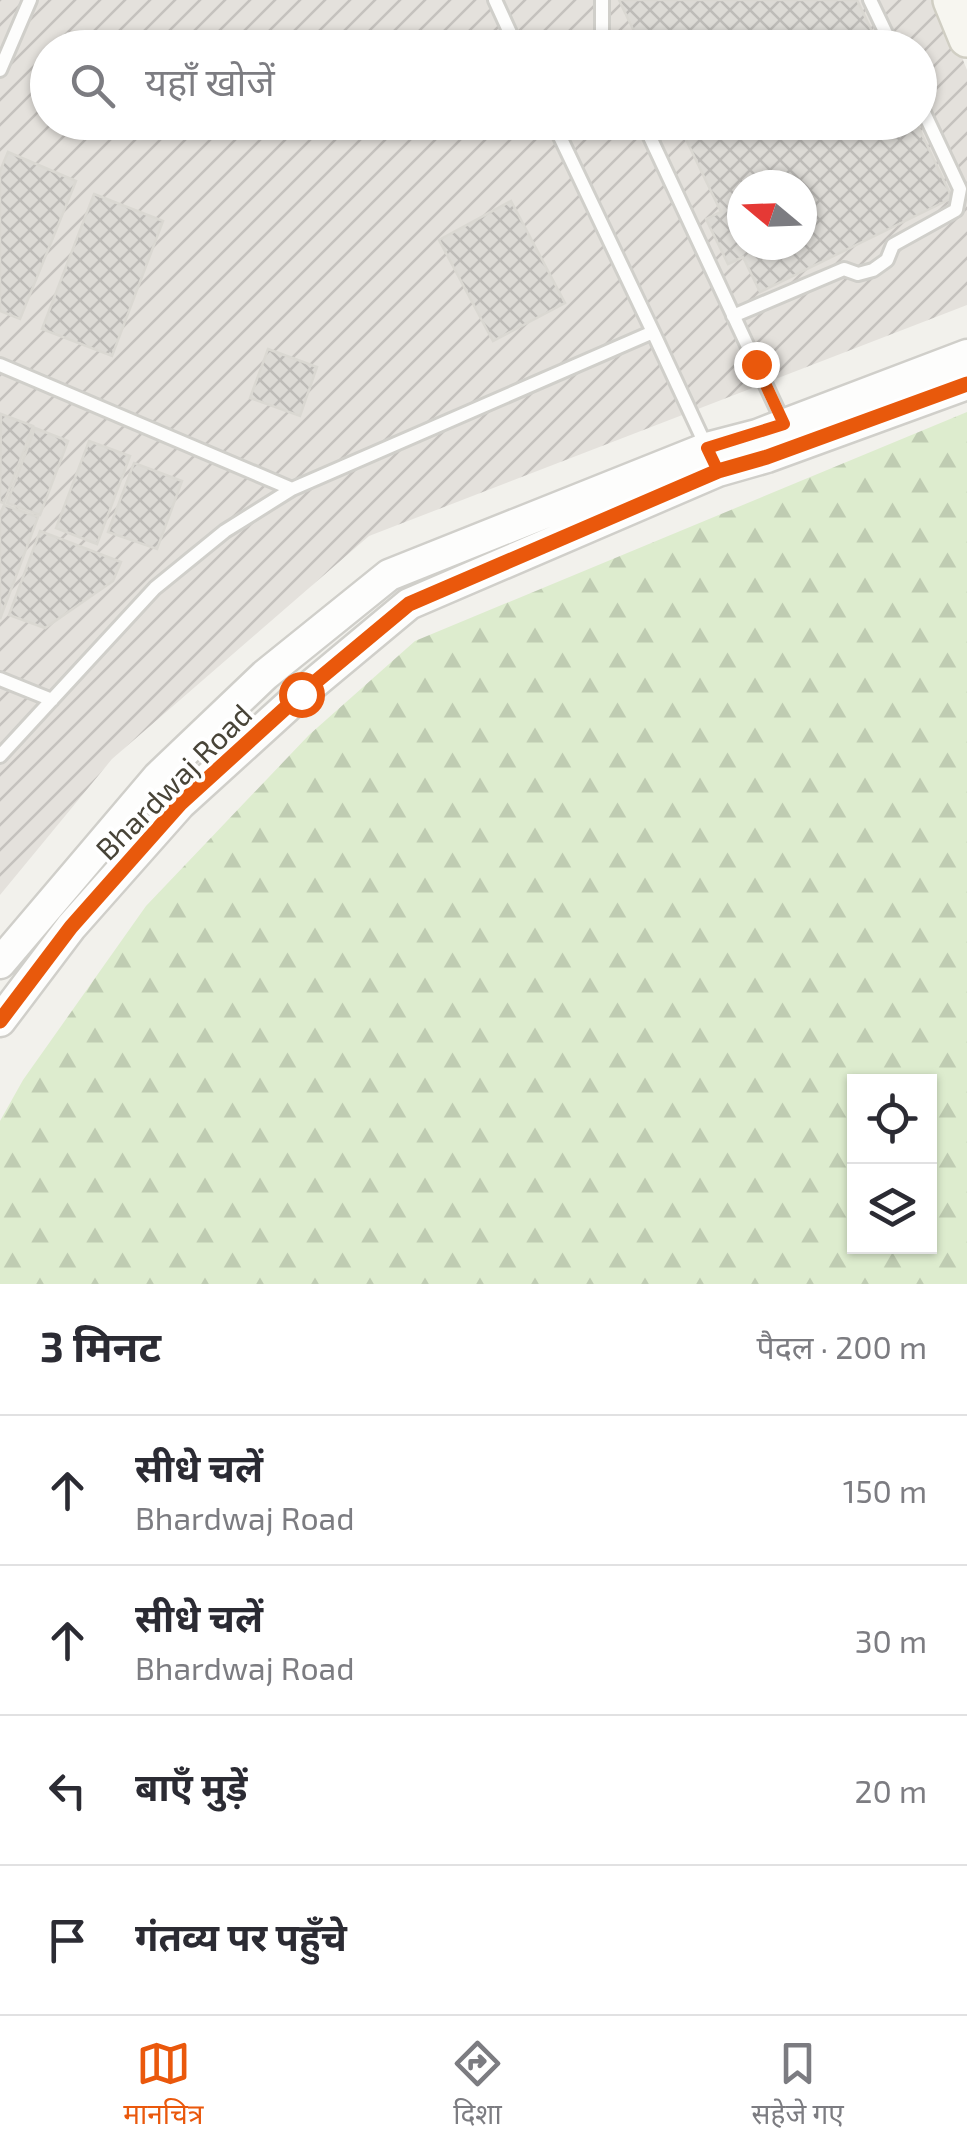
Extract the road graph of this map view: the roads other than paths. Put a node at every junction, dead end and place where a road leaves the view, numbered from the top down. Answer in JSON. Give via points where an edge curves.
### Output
{"nodes":[{"id":1,"x":30,"y":0,"type":"edge"},
{"id":2,"x":495,"y":0,"type":"edge"},
{"id":3,"x":602,"y":0,"type":"edge"},
{"id":4,"x":870,"y":0,"type":"edge"},
{"id":5,"x":953,"y":2,"type":"edge"},
{"id":6,"x":509,"y":30,"type":"edge"},
{"id":7,"x":602,"y":30,"type":"edge"},
{"id":8,"x":884,"y":30,"type":"edge"},
{"id":9,"x":967,"y":39,"type":"edge"},
{"id":10,"x":0,"y":70,"type":"edge"},
{"id":11,"x":561,"y":140,"type":"edge"},
{"id":12,"x":651,"y":140,"type":"edge"},
{"id":13,"x":937,"y":140,"type":"edge"},
{"id":14,"x":734,"y":316,"type":"junction"},
{"id":15,"x":652,"y":332,"type":"junction"},
{"id":16,"x":967,"y":355,"type":"edge"},
{"id":17,"x":0,"y":365,"type":"edge"},
{"id":18,"x":967,"y":384,"type":"edge"},
{"id":19,"x":784,"y":424,"type":"junction"},
{"id":20,"x":712,"y":460,"type":"junction"},
{"id":21,"x":292,"y":489,"type":"junction"},
{"id":22,"x":0,"y":680,"type":"edge"},
{"id":23,"x":52,"y":700,"type":"junction"},
{"id":24,"x":0,"y":756,"type":"edge"},
{"id":25,"x":0,"y":963,"type":"edge"},
{"id":26,"x":0,"y":1021,"type":"edge"}],
"edges":[{"from":1,"to":10,"type":"lane"},
{"from":2,"to":6,"type":"lane"},
{"from":3,"to":7,"type":"lane"},
{"from":4,"to":8,"type":"lane"},
{"from":5,"to":9,"type":"main road"},
{"from":11,"to":15,"type":"lane"},
{"from":12,"to":14,"type":"lane"},
{"from":13,"to":14,"type":"lane","via":[[960,189],[956,210],[893,246],[874,270],[844,269]]},
{"from":14,"to":19,"type":"lane"},
{"from":15,"to":20,"type":"lane"},
{"from":15,"to":21,"type":"lane"},
{"from":16,"to":19,"type":"street","name":"Bhardwaj Road"},
{"from":17,"to":21,"type":"lane"},
{"from":18,"to":20,"type":"street","name":"Bhardwaj Road","via":[[766,458]]},
{"from":19,"to":20,"type":"street","name":"Bhardwaj Road"},
{"from":20,"to":25,"type":"street","name":"Bhardwaj Road","via":[[389,574],[265,675],[158,777]]},
{"from":20,"to":26,"type":"street","name":"Bhardwaj Road","via":[[409,604],[180,804]]},
{"from":21,"to":23,"type":"lane","via":[[225,531],[155,588]]},
{"from":22,"to":23,"type":"lane"},
{"from":23,"to":24,"type":"lane"}]}
